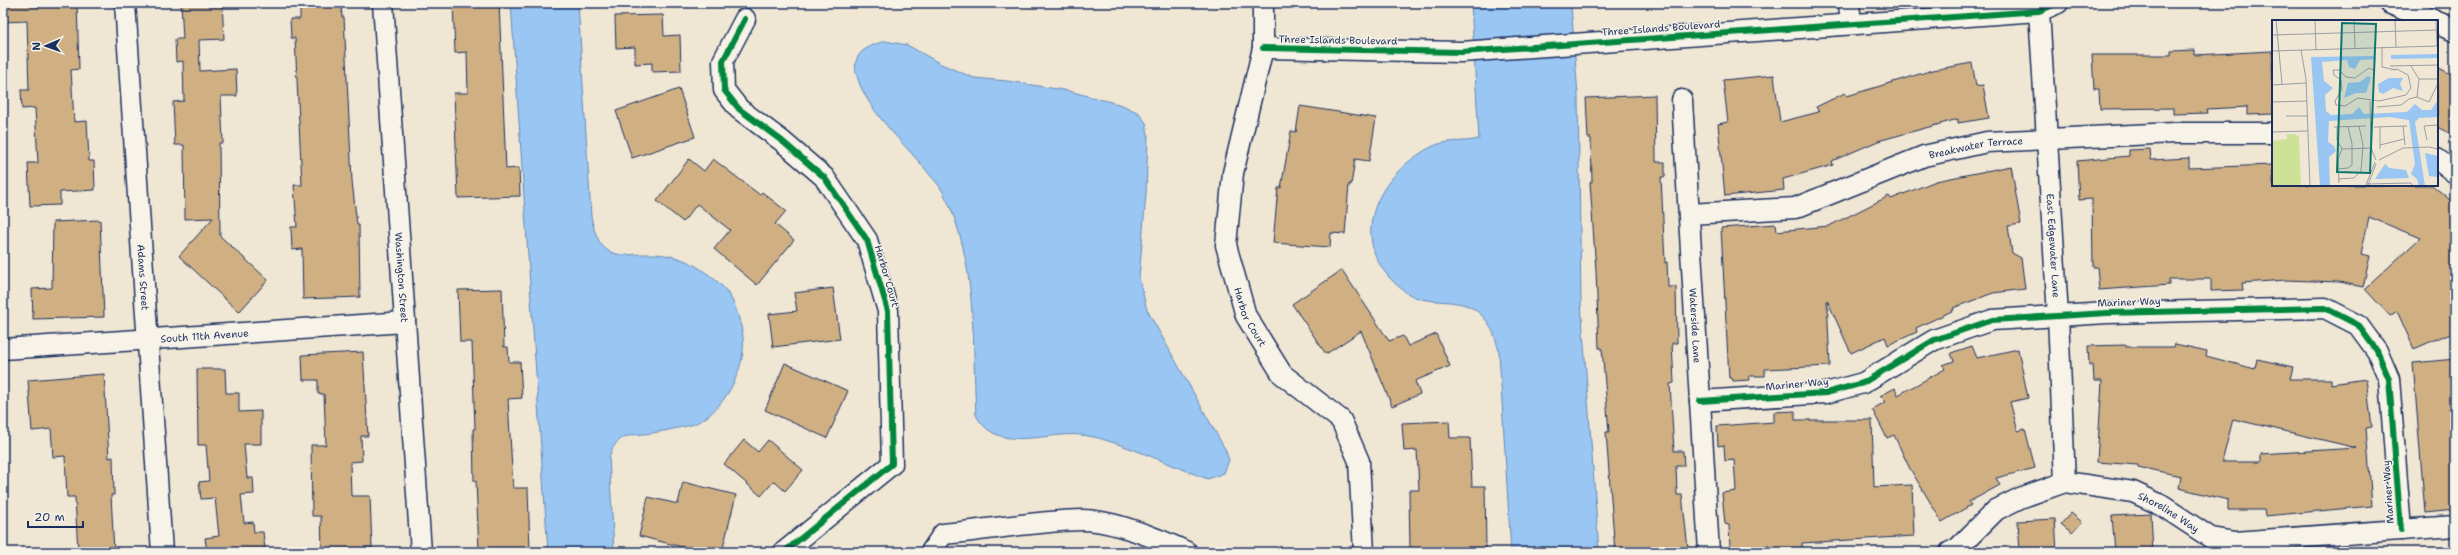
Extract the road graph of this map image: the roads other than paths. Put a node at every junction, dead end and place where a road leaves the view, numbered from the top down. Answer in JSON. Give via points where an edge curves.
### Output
{"nodes":[{"id":1,"x":125,"y":3,"type":"edge"},
{"id":2,"x":383,"y":3,"type":"edge"},
{"id":3,"x":1264,"y":3,"type":"edge"},
{"id":4,"x":1849,"y":3,"type":"edge"},
{"id":5,"x":2058,"y":3,"type":"edge"},
{"id":6,"x":2391,"y":3,"type":"edge"},
{"id":7,"x":2039,"y":10,"type":"junction"},
{"id":8,"x":746,"y":20,"type":"dead end"},
{"id":9,"x":2431,"y":20,"type":"edge"},
{"id":10,"x":2438,"y":23,"type":"edge"},
{"id":11,"x":1850,"y":24,"type":"junction"},
{"id":12,"x":2455,"y":30,"type":"edge"},
{"id":13,"x":1263,"y":48,"type":"junction"},
{"id":14,"x":1682,"y":100,"type":"dead end"},
{"id":15,"x":2272,"y":133,"type":"edge"},
{"id":16,"x":2046,"y":140,"type":"junction"},
{"id":17,"x":2438,"y":160,"type":"edge"},
{"id":18,"x":2455,"y":173,"type":"edge"},
{"id":19,"x":1688,"y":214,"type":"junction"},
{"id":20,"x":2058,"y":316,"type":"junction"},
{"id":21,"x":405,"y":322,"type":"junction"},
{"id":22,"x":148,"y":339,"type":"junction"},
{"id":23,"x":3,"y":349,"type":"edge"},
{"id":24,"x":1700,"y":401,"type":"junction"},
{"id":25,"x":2065,"y":482,"type":"junction"},
{"id":26,"x":2455,"y":526,"type":"edge"},
{"id":27,"x":2401,"y":530,"type":"junction"},
{"id":28,"x":162,"y":552,"type":"edge"},
{"id":29,"x":421,"y":552,"type":"edge"},
{"id":30,"x":784,"y":552,"type":"edge"},
{"id":31,"x":931,"y":552,"type":"edge"},
{"id":32,"x":1187,"y":552,"type":"edge"},
{"id":33,"x":1364,"y":552,"type":"edge"},
{"id":34,"x":1708,"y":552,"type":"edge"},
{"id":35,"x":1950,"y":552,"type":"edge"}],
"edges":[{"from":1,"to":22,"type":"street","name":"Adams Street"},
{"from":2,"to":21,"type":"street","name":"Washington Street"},
{"from":3,"to":13,"type":"street"},
{"from":4,"to":11,"type":"street"},
{"from":5,"to":7,"type":"street","name":"Three Islands Boulevard"},
{"from":6,"to":9,"type":"street"},
{"from":7,"to":11,"type":"street","name":"Three Islands Boulevard"},
{"from":7,"to":16,"type":"street","name":"East Edgewater Lane"},
{"from":8,"to":30,"type":"street","name":"Harbor Court","via":[[723,61],[724,90],[739,109],[824,177],[867,240],[888,311],[892,464]]},
{"from":10,"to":12,"type":"street"},
{"from":11,"to":13,"type":"street","name":"Three Islands Boulevard","via":[[1461,52]]},
{"from":13,"to":33,"type":"street","name":"Harbor Court","via":[[1233,173],[1226,245],[1246,316],[1282,374],[1341,420],[1359,461]]},
{"from":14,"to":19,"type":"street","name":"Waterside Lane"},
{"from":15,"to":16,"type":"street","name":"Breakwater Terrace","via":[[2174,133]]},
{"from":16,"to":19,"type":"street","name":"Breakwater Terrace","via":[[1988,142],[1924,156],[1795,208]]},
{"from":16,"to":20,"type":"street","name":"East Edgewater Lane"},
{"from":17,"to":18,"type":"street"},
{"from":19,"to":24,"type":"street","name":"Waterside Lane"},
{"from":20,"to":24,"type":"street","name":"Mariner Way","via":[[1992,320],[1934,340],[1863,382],[1826,393]]},
{"from":20,"to":25,"type":"street","name":"East Edgewater Lane"},
{"from":20,"to":27,"type":"street","name":"Mariner Way","via":[[2251,308],[2325,308],[2358,325],[2377,351],[2389,379]]},
{"from":21,"to":22,"type":"street","name":"South 11th Avenue"},
{"from":21,"to":29,"type":"street","name":"Washington Street"},
{"from":22,"to":23,"type":"street","name":"South 11th Avenue"},
{"from":22,"to":28,"type":"street","name":"Adams Street"},
{"from":24,"to":34,"type":"street","name":"Waterside Lane"},
{"from":25,"to":27,"type":"street","name":"Shoreline Way","via":[[2133,492],[2161,505],[2211,538],[2235,542]]},
{"from":25,"to":35,"type":"street","name":"Shoreline Way","via":[[2020,498],[1996,510],[1956,550]]},
{"from":26,"to":27,"type":"street","name":"Shoreline Way"},
{"from":31,"to":32,"type":"street","via":[[943,534],[1084,520],[1130,529]]}]}
